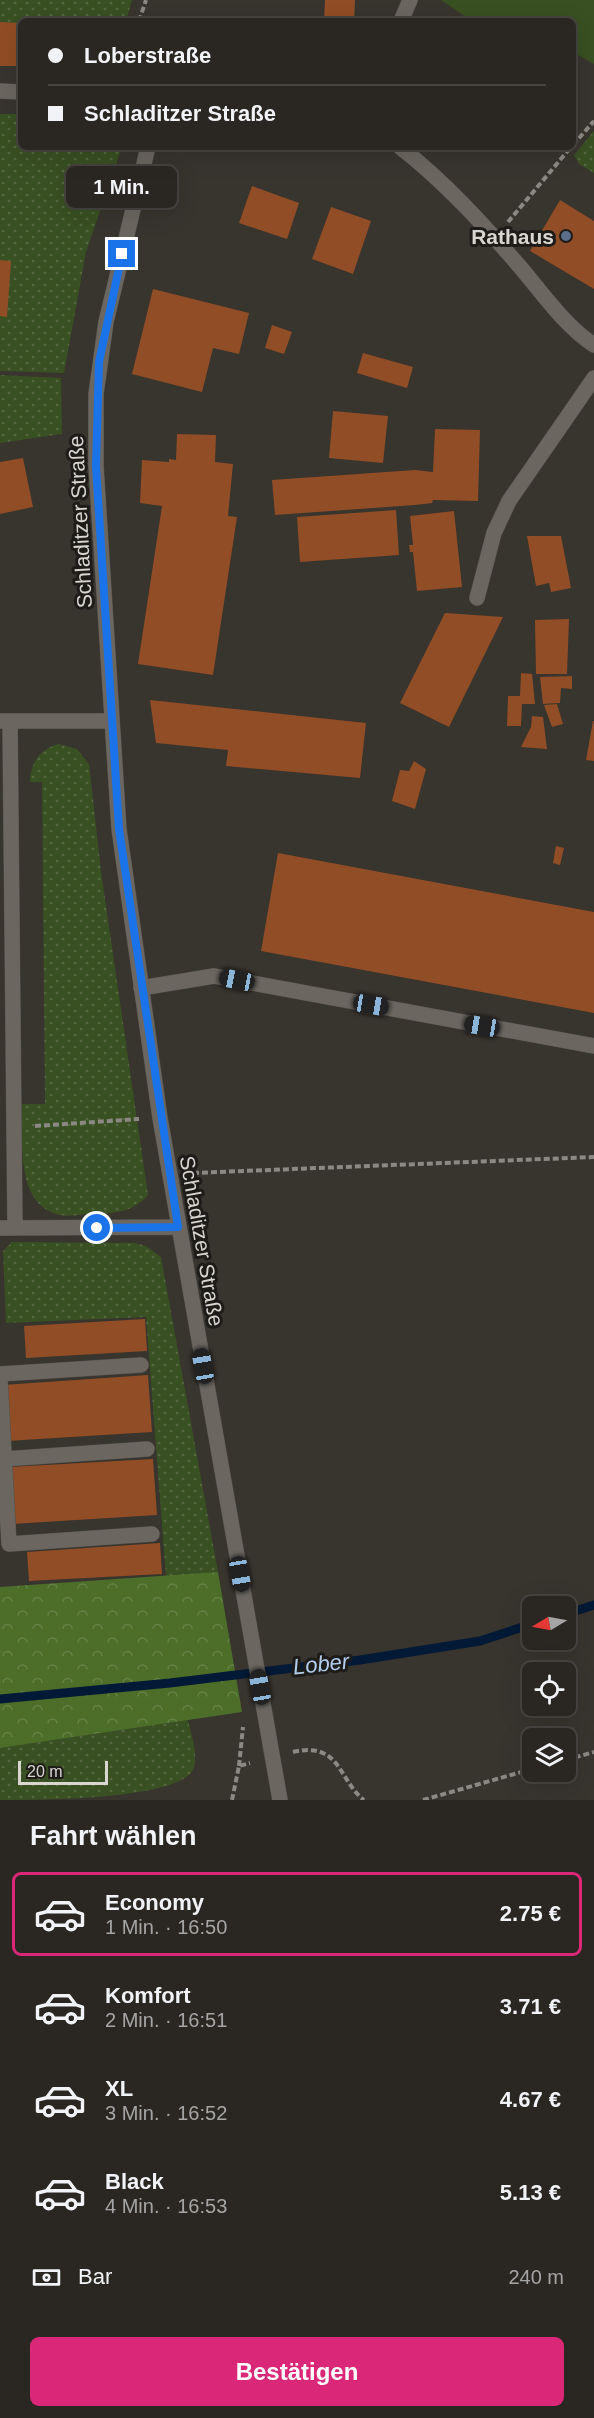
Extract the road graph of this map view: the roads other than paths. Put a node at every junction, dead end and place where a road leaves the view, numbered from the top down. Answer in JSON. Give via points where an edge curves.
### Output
{"nodes":[{"id":1,"x":410,"y":0,"type":"edge"},
{"id":2,"x":402,"y":18,"type":"edge"},
{"id":3,"x":0,"y":91,"type":"edge"},
{"id":4,"x":18,"y":92,"type":"edge"},
{"id":5,"x":147,"y":150,"type":"edge"},
{"id":6,"x":403,"y":150,"type":"edge"},
{"id":7,"x":594,"y":345,"type":"edge"},
{"id":8,"x":594,"y":378,"type":"edge"},
{"id":9,"x":477,"y":598,"type":"dead end"},
{"id":10,"x":5,"y":721,"type":"edge"},
{"id":11,"x":111,"y":721,"type":"junction"},
{"id":12,"x":141,"y":988,"type":"junction"},
{"id":13,"x":594,"y":1046,"type":"edge"},
{"id":14,"x":178,"y":1227,"type":"junction"},
{"id":15,"x":7,"y":1228,"type":"edge"},
{"id":16,"x":141,"y":1365,"type":"dead end"},
{"id":17,"x":0,"y":1376,"type":"edge"},
{"id":18,"x":147,"y":1449,"type":"dead end"},
{"id":19,"x":4,"y":1459,"type":"junction"},
{"id":20,"x":152,"y":1534,"type":"dead end"},
{"id":21,"x":280,"y":1800,"type":"edge"}],
"edges":[{"from":1,"to":2,"type":"street"},
{"from":3,"to":4,"type":"street"},
{"from":5,"to":11,"type":"street","name":"Schladitzer Straße","via":[[106,322],[96,394],[96,466]]},
{"from":6,"to":7,"type":"street","via":[[495,238],[576,332]]},
{"from":8,"to":9,"type":"street","via":[[509,501],[494,533]]},
{"from":10,"to":11,"type":"street"},
{"from":10,"to":15,"type":"street","via":[[14,1127]]},
{"from":11,"to":12,"type":"street","name":"Schladitzer Straße","via":[[120,839]]},
{"from":12,"to":13,"type":"street","via":[[214,976]]},
{"from":12,"to":14,"type":"street","name":"Schladitzer Straße"},
{"from":14,"to":15,"type":"street"},
{"from":14,"to":21,"type":"street","name":"Schladitzer Straße"},
{"from":16,"to":17,"type":"street"},
{"from":17,"to":19,"type":"street"},
{"from":18,"to":19,"type":"street"},
{"from":19,"to":20,"type":"street","via":[[9,1544]]}]}
